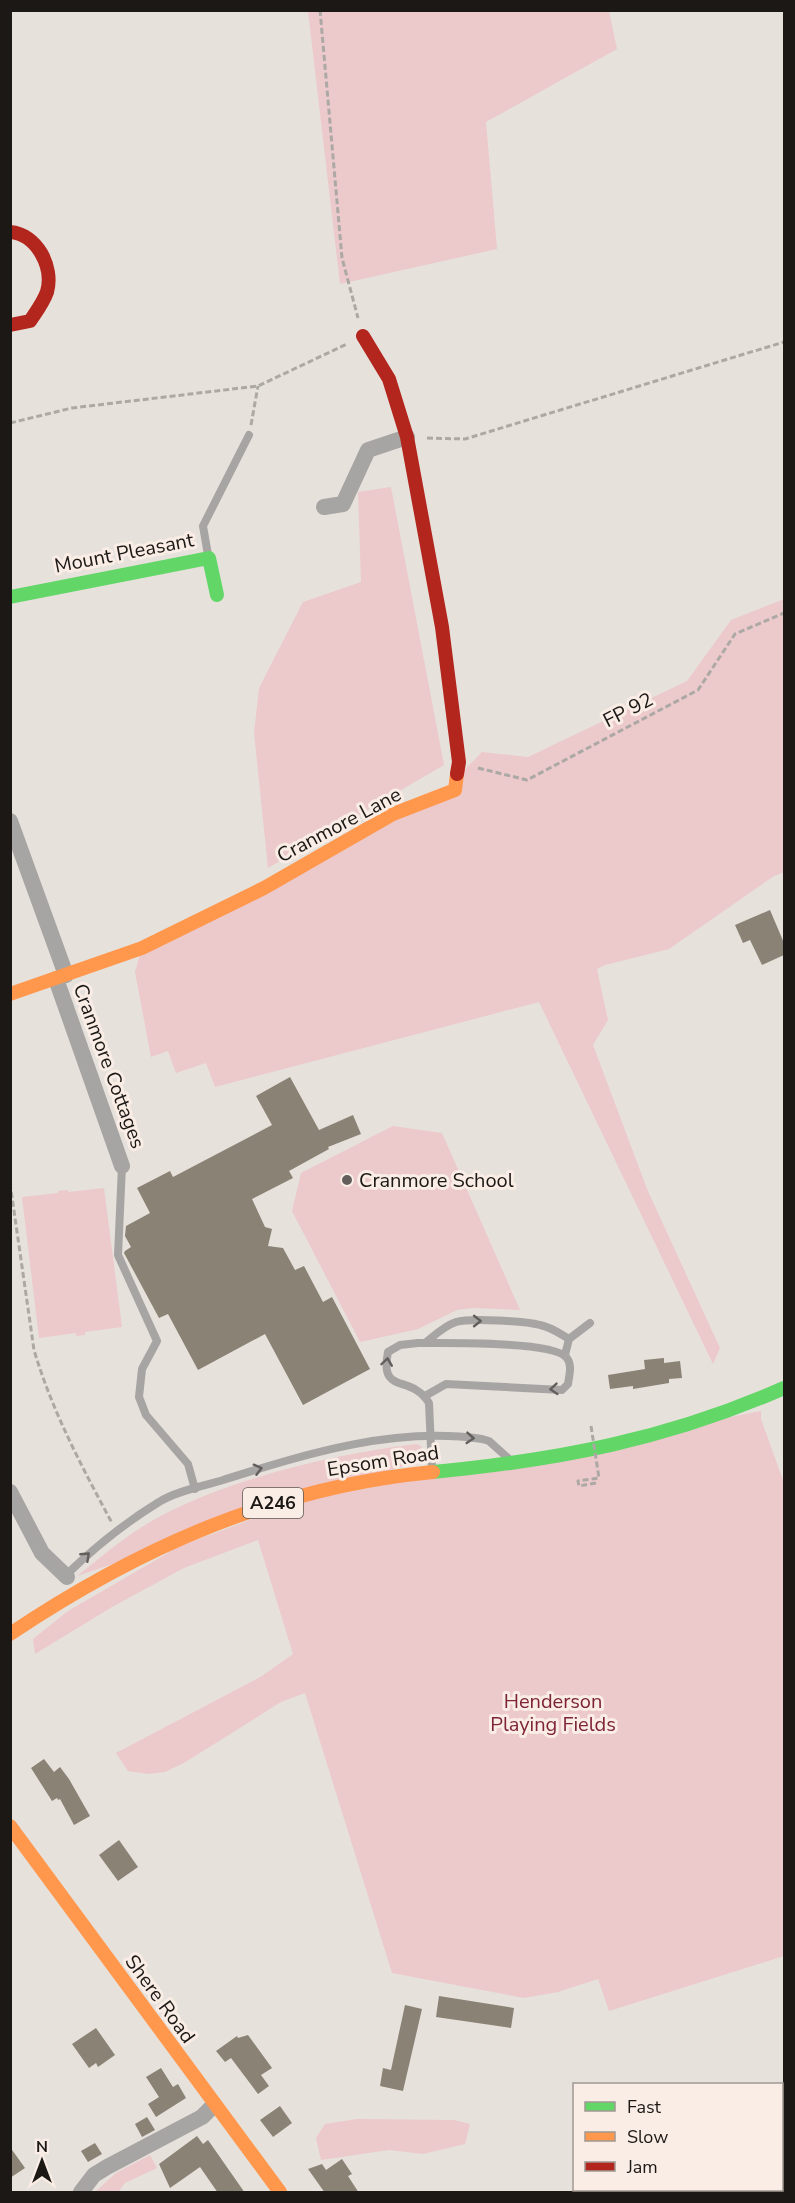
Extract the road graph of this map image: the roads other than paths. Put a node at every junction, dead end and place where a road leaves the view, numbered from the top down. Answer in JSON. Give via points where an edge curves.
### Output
{"nodes":[{"id":1,"x":10,"y":232,"type":"edge"},
{"id":2,"x":10,"y":325,"type":"edge"},
{"id":3,"x":363,"y":336,"type":"road end"},
{"id":4,"x":249,"y":435,"type":"road end"},
{"id":5,"x":407,"y":437,"type":"junction"},
{"id":6,"x":324,"y":507,"type":"dead end"},
{"id":7,"x":209,"y":558,"type":"junction"},
{"id":8,"x":217,"y":595,"type":"dead end"},
{"id":9,"x":10,"y":597,"type":"edge"},
{"id":10,"x":10,"y":821,"type":"edge"},
{"id":11,"x":61,"y":977,"type":"junction"},
{"id":12,"x":10,"y":994,"type":"edge"},
{"id":13,"x":122,"y":1166,"type":"joint"},
{"id":14,"x":590,"y":1323,"type":"dead end"},
{"id":15,"x":569,"y":1339,"type":"junction"},
{"id":16,"x":425,"y":1343,"type":"junction"},
{"id":17,"x":565,"y":1355,"type":"junction"},
{"id":18,"x":784,"y":1388,"type":"edge"},
{"id":19,"x":425,"y":1396,"type":"junction"},
{"id":20,"x":430,"y":1435,"type":"junction"},
{"id":21,"x":511,"y":1464,"type":"junction"},
{"id":22,"x":432,"y":1472,"type":"junction"},
{"id":23,"x":195,"y":1489,"type":"junction"},
{"id":24,"x":10,"y":1492,"type":"edge"},
{"id":25,"x":15,"y":1510,"type":"edge"},
{"id":26,"x":65,"y":1581,"type":"joint"},
{"id":27,"x":10,"y":1634,"type":"edge"},
{"id":28,"x":10,"y":1826,"type":"edge"},
{"id":29,"x":214,"y":2105,"type":"junction"},
{"id":30,"x":81,"y":2193,"type":"edge"},
{"id":31,"x":280,"y":2193,"type":"edge"}],
"edges":[{"from":1,"to":2,"type":"street","via":[[31,238],[42,255],[48,283],[43,303],[30,321]]},
{"from":3,"to":5,"type":"street","name":"Cranmore Lane","via":[[389,379]]},
{"from":4,"to":7,"type":"lane","via":[[203,525]]},
{"from":5,"to":6,"type":"street","via":[[368,450],[344,504]]},
{"from":5,"to":11,"type":"street","name":"Cranmore Lane","via":[[442,627],[459,762],[455,790],[393,814],[264,888],[142,948]]},
{"from":7,"to":8,"type":"street","name":"Mount Pleasant"},
{"from":7,"to":9,"type":"street","name":"Mount Pleasant"},
{"from":10,"to":11,"type":"street"},
{"from":11,"to":12,"type":"street","name":"Cranmore Lane"},
{"from":11,"to":13,"type":"street","name":"Cranmore Cottages"},
{"from":13,"to":23,"type":"lane","via":[[118,1255],[158,1341],[142,1369],[139,1397],[146,1415],[188,1464]]},
{"from":14,"to":15,"type":"lane"},
{"from":16,"to":15,"type":"lane","one_way":true,"via":[[443,1328],[458,1322],[480,1321],[537,1324]]},
{"from":15,"to":17,"type":"lane"},
{"from":16,"to":17,"type":"lane","via":[[537,1346]]},
{"from":19,"to":16,"type":"lane","one_way":true,"via":[[412,1386],[392,1381],[386,1372],[388,1353],[400,1345]]},
{"from":17,"to":19,"type":"lane","one_way":true,"via":[[570,1373],[562,1390],[446,1384]]},
{"from":18,"to":21,"type":"street","name":"Epsom Road","number":"A246","via":[[728,1413],[649,1438]]},
{"from":19,"to":20,"type":"lane","via":[[429,1403]]},
{"from":20,"to":21,"type":"lane","one_way":true,"via":[[489,1441],[507,1455]]},
{"from":20,"to":22,"type":"lane"},
{"from":23,"to":20,"type":"lane","one_way":true,"via":[[358,1443]]},
{"from":21,"to":22,"type":"street","name":"Epsom Road","number":"A246"},
{"from":22,"to":27,"type":"street","name":"Epsom Road","number":"A246","via":[[338,1486],[248,1510],[149,1550],[57,1599]]},
{"from":26,"to":23,"type":"lane","one_way":true,"via":[[90,1551],[161,1501]]},
{"from":24,"to":25,"type":"street"},
{"from":25,"to":26,"type":"street"},
{"from":28,"to":29,"type":"street","name":"Shere Road"},
{"from":29,"to":30,"type":"street","via":[[202,2117],[94,2175]]},
{"from":29,"to":31,"type":"street","name":"Shere Road"}]}
